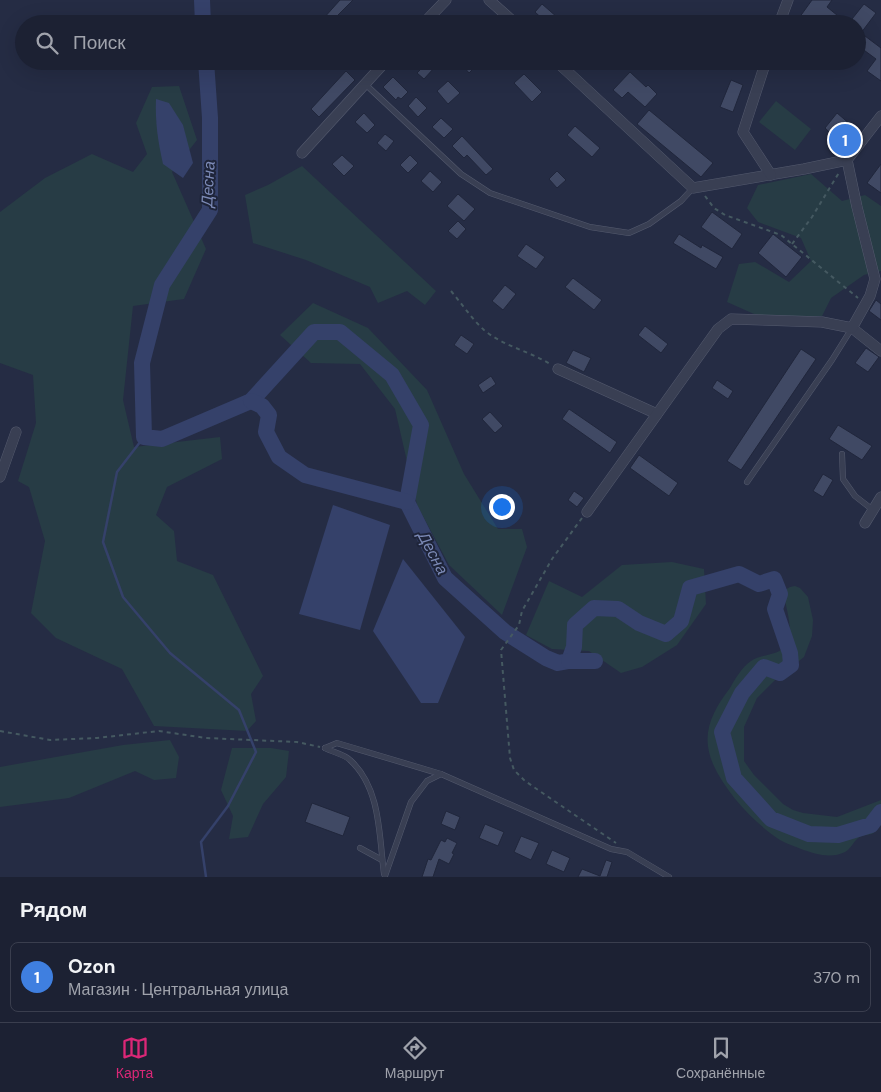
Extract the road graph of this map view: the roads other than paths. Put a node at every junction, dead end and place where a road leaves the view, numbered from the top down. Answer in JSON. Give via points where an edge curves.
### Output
{"nodes":[{"id":1,"x":446,"y":0,"type":"edge"},
{"id":2,"x":489,"y":0,"type":"edge"},
{"id":3,"x":788,"y":0,"type":"edge"},
{"id":4,"x":431,"y":15,"type":"edge"},
{"id":5,"x":506,"y":15,"type":"edge"},
{"id":6,"x":782,"y":15,"type":"edge"},
{"id":7,"x":377,"y":70,"type":"edge"},
{"id":8,"x":566,"y":70,"type":"edge"},
{"id":9,"x":763,"y":70,"type":"edge"},
{"id":10,"x":364,"y":83,"type":"junction"},
{"id":11,"x":881,"y":116,"type":"edge"},
{"id":12,"x":302,"y":153,"type":"dead end"},
{"id":13,"x":847,"y":160,"type":"junction"},
{"id":14,"x":771,"y":175,"type":"junction"},
{"id":15,"x":696,"y":188,"type":"junction"},
{"id":16,"x":852,"y":328,"type":"junction"},
{"id":17,"x":881,"y":351,"type":"edge"},
{"id":18,"x":558,"y":369,"type":"road end"},
{"id":19,"x":657,"y":414,"type":"junction"},
{"id":20,"x":16,"y":432,"type":"dead end"},
{"id":21,"x":842,"y":454,"type":"dead end"},
{"id":22,"x":0,"y":478,"type":"edge"},
{"id":23,"x":747,"y":482,"type":"dead end"},
{"id":24,"x":881,"y":496,"type":"edge"},
{"id":25,"x":873,"y":510,"type":"junction"},
{"id":26,"x":587,"y":512,"type":"road end"},
{"id":27,"x":865,"y":523,"type":"dead end"},
{"id":28,"x":441,"y":774,"type":"junction"},
{"id":29,"x":360,"y":848,"type":"dead end"},
{"id":30,"x":382,"y":860,"type":"junction"},
{"id":31,"x":384,"y":876,"type":"edge"},
{"id":32,"x":669,"y":877,"type":"edge"}],
"edges":[{"from":1,"to":4,"type":"street"},
{"from":2,"to":5,"type":"street"},
{"from":3,"to":6,"type":"street"},
{"from":7,"to":10,"type":"street"},
{"from":8,"to":15,"type":"street"},
{"from":9,"to":14,"type":"street","via":[[743,132]]},
{"from":10,"to":12,"type":"street"},
{"from":10,"to":15,"type":"lane","via":[[461,174],[490,192],[590,227],[629,233],[649,224]]},
{"from":11,"to":13,"type":"street"},
{"from":13,"to":14,"type":"street"},
{"from":13,"to":16,"type":"street","via":[[875,279],[870,296]]},
{"from":14,"to":15,"type":"street"},
{"from":16,"to":17,"type":"street"},
{"from":16,"to":19,"type":"street","via":[[822,322],[731,320],[718,329]]},
{"from":16,"to":23,"type":"lane"},
{"from":18,"to":19,"type":"street"},
{"from":19,"to":26,"type":"street"},
{"from":20,"to":22,"type":"street"},
{"from":21,"to":25,"type":"lane","via":[[843,479],[855,496]]},
{"from":24,"to":25,"type":"street"},
{"from":25,"to":27,"type":"street"},
{"from":28,"to":30,"type":"lane","via":[[337,742],[325,748],[349,759],[366,780],[374,799]]},
{"from":28,"to":31,"type":"lane","via":[[427,781],[411,802]]},
{"from":28,"to":32,"type":"lane","via":[[611,849],[627,852]]},
{"from":29,"to":30,"type":"lane"},
{"from":30,"to":31,"type":"lane"}]}
